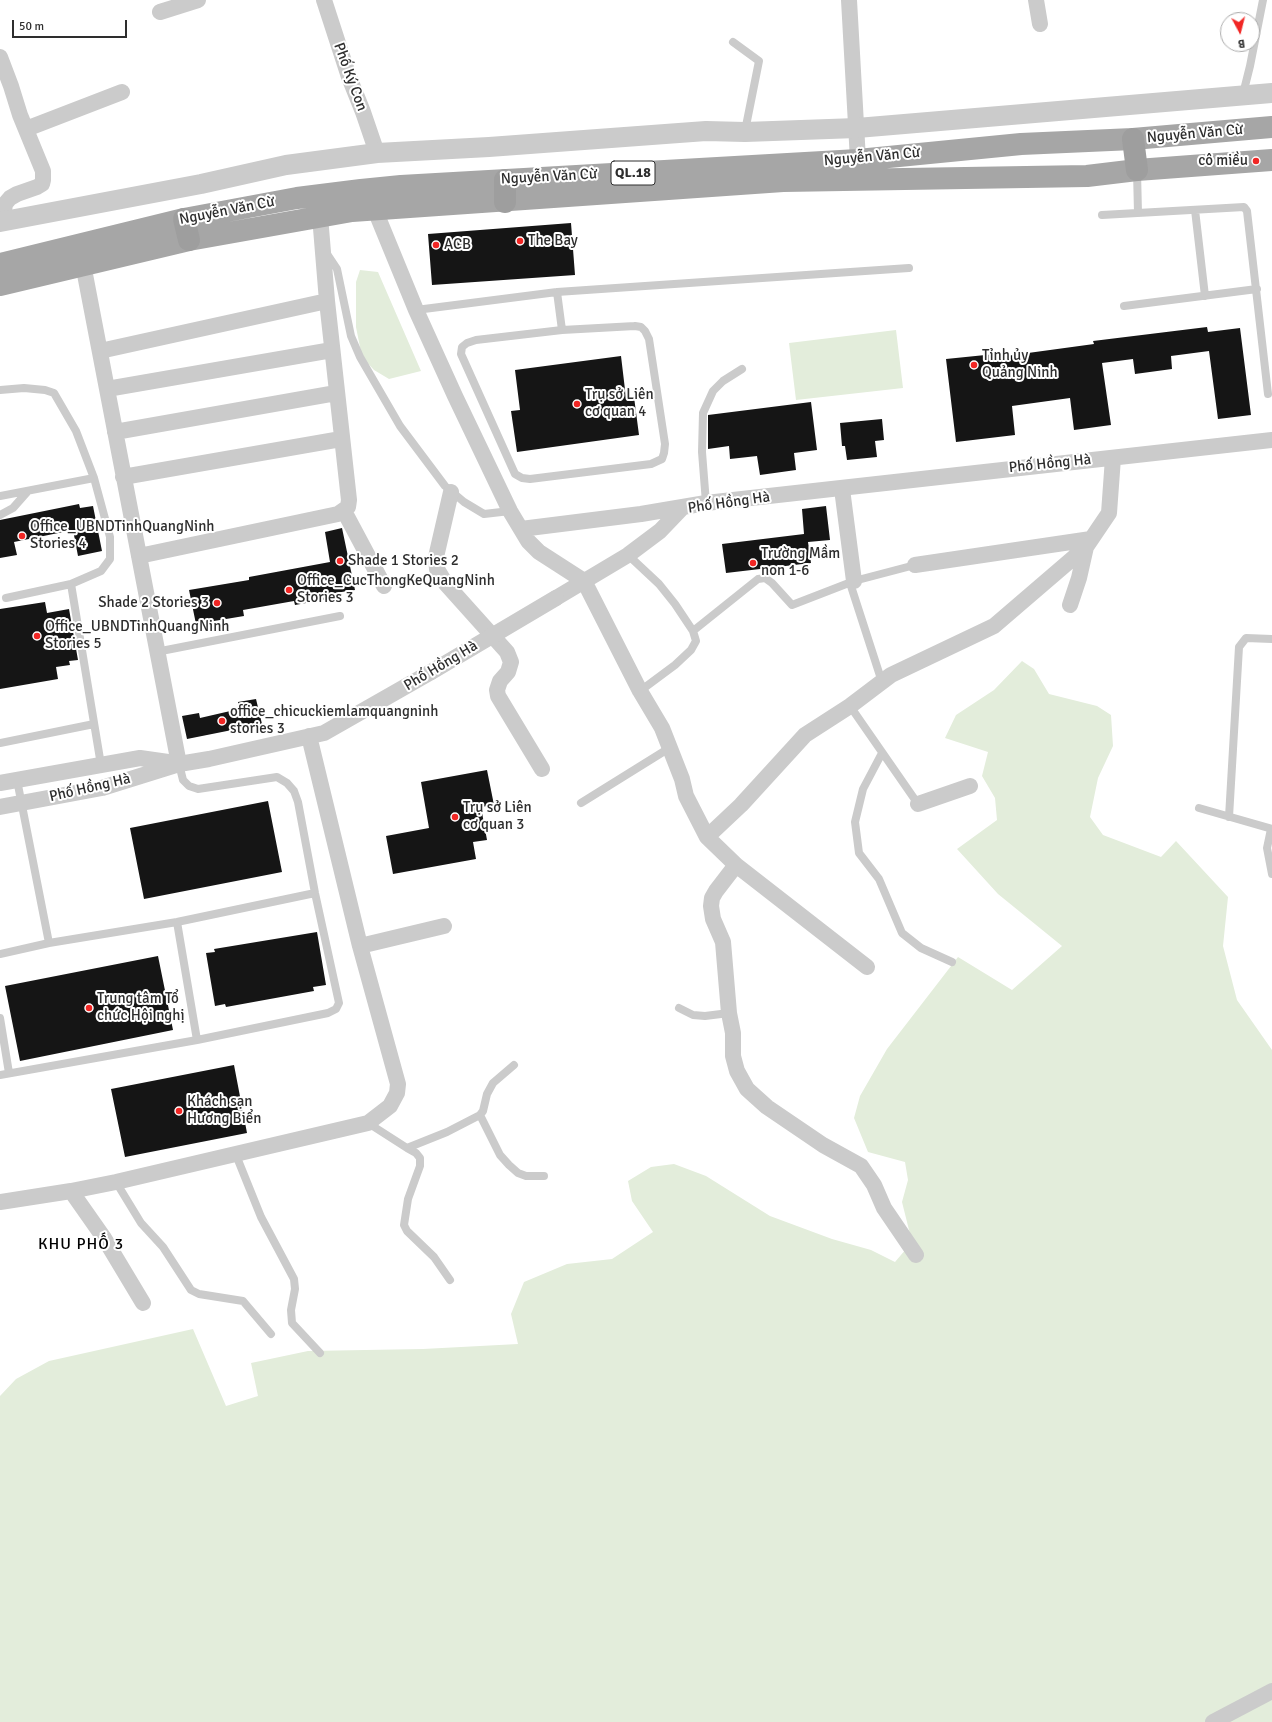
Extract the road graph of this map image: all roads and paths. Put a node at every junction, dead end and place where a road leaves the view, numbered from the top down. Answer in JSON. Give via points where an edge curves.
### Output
{"nodes":[{"id":1,"x":198,"y":0,"type":"edge"},
{"id":2,"x":324,"y":0,"type":"edge"},
{"id":3,"x":848,"y":0,"type":"edge"},
{"id":4,"x":1036,"y":0,"type":"edge"},
{"id":5,"x":1263,"y":0,"type":"edge"},
{"id":6,"x":160,"y":12,"type":"dead end"},
{"id":7,"x":1040,"y":24,"type":"dead end"},
{"id":8,"x":733,"y":42,"type":"dead end"},
{"id":9,"x":0,"y":57,"type":"edge"},
{"id":10,"x":122,"y":92,"type":"dead end"},
{"id":11,"x":1272,"y":93,"type":"edge"},
{"id":12,"x":1242,"y":95,"type":"junction"},
{"id":13,"x":1272,"y":127,"type":"edge"},
{"id":14,"x":857,"y":128,"type":"junction"},
{"id":15,"x":26,"y":129,"type":"junction"},
{"id":16,"x":745,"y":132,"type":"junction"},
{"id":17,"x":1134,"y":139,"type":"junction"},
{"id":18,"x":376,"y":153,"type":"junction"},
{"id":19,"x":858,"y":160,"type":"junction"},
{"id":20,"x":1272,"y":160,"type":"edge"},
{"id":21,"x":1137,"y":170,"type":"junction"},
{"id":22,"x":505,"y":180,"type":"junction"},
{"id":23,"x":505,"y":202,"type":"junction"},
{"id":24,"x":375,"y":210,"type":"junction"},
{"id":25,"x":1195,"y":210,"type":"junction"},
{"id":26,"x":1138,"y":213,"type":"junction"},
{"id":27,"x":1102,"y":215,"type":"dead end"},
{"id":28,"x":320,"y":216,"type":"junction"},
{"id":29,"x":184,"y":219,"type":"junction"},
{"id":30,"x":3,"y":222,"type":"edge"},
{"id":31,"x":189,"y":240,"type":"junction"},
{"id":32,"x":322,"y":247,"type":"junction"},
{"id":33,"x":0,"y":264,"type":"edge"},
{"id":34,"x":83,"y":264,"type":"junction"},
{"id":35,"x":908,"y":268,"type":"dead end"},
{"id":36,"x":0,"y":285,"type":"edge"},
{"id":37,"x":1257,"y":290,"type":"junction"},
{"id":38,"x":557,"y":292,"type":"junction"},
{"id":39,"x":1205,"y":296,"type":"junction"},
{"id":40,"x":327,"y":301,"type":"junction"},
{"id":41,"x":1124,"y":306,"type":"dead end"},
{"id":42,"x":416,"y":310,"type":"junction"},
{"id":43,"x":562,"y":330,"type":"junction"},
{"id":44,"x":332,"y":350,"type":"junction"},
{"id":45,"x":100,"y":351,"type":"junction"},
{"id":46,"x":742,"y":369,"type":"dead end"},
{"id":47,"x":107,"y":389,"type":"junction"},
{"id":48,"x":0,"y":390,"type":"edge"},
{"id":49,"x":336,"y":393,"type":"junction"},
{"id":50,"x":1268,"y":394,"type":"dead end"},
{"id":51,"x":115,"y":432,"type":"junction"},
{"id":52,"x":341,"y":439,"type":"junction"},
{"id":53,"x":1272,"y":440,"type":"edge"},
{"id":54,"x":1113,"y":458,"type":"junction"},
{"id":55,"x":123,"y":477,"type":"junction"},
{"id":56,"x":94,"y":478,"type":"junction"},
{"id":57,"x":842,"y":489,"type":"junction"},
{"id":58,"x":28,"y":491,"type":"junction"},
{"id":59,"x":451,"y":492,"type":"junction"},
{"id":60,"x":0,"y":496,"type":"edge"},
{"id":61,"x":706,"y":504,"type":"junction"},
{"id":62,"x":683,"y":507,"type":"junction"},
{"id":63,"x":344,"y":511,"type":"junction"},
{"id":64,"x":510,"y":511,"type":"junction"},
{"id":65,"x":0,"y":515,"type":"edge"},
{"id":66,"x":521,"y":529,"type":"junction"},
{"id":67,"x":1088,"y":543,"type":"junction"},
{"id":68,"x":628,"y":555,"type":"junction"},
{"id":69,"x":139,"y":556,"type":"junction"},
{"id":70,"x":915,"y":565,"type":"joint"},
{"id":71,"x":584,"y":581,"type":"junction"},
{"id":72,"x":852,"y":582,"type":"junction"},
{"id":73,"x":71,"y":584,"type":"junction"},
{"id":74,"x":384,"y":586,"type":"dead end"},
{"id":75,"x":6,"y":598,"type":"dead end"},
{"id":76,"x":1070,"y":605,"type":"dead end"},
{"id":77,"x":340,"y":616,"type":"dead end"},
{"id":78,"x":693,"y":631,"type":"junction"},
{"id":79,"x":1272,"y":639,"type":"edge"},
{"id":80,"x":156,"y":652,"type":"junction"},
{"id":81,"x":882,"y":682,"type":"junction"},
{"id":82,"x":640,"y":691,"type":"junction"},
{"id":83,"x":850,"y":706,"type":"junction"},
{"id":84,"x":94,"y":724,"type":"junction"},
{"id":85,"x":309,"y":736,"type":"junction"},
{"id":86,"x":0,"y":743,"type":"edge"},
{"id":87,"x":670,"y":747,"type":"junction"},
{"id":88,"x":882,"y":753,"type":"junction"},
{"id":89,"x":178,"y":764,"type":"junction"},
{"id":90,"x":101,"y":765,"type":"junction"},
{"id":91,"x":542,"y":769,"type":"dead end"},
{"id":92,"x":17,"y":780,"type":"junction"},
{"id":93,"x":0,"y":783,"type":"edge"},
{"id":94,"x":970,"y":786,"type":"dead end"},
{"id":95,"x":22,"y":803,"type":"junction"},
{"id":96,"x":581,"y":803,"type":"dead end"},
{"id":97,"x":918,"y":804,"type":"joint"},
{"id":98,"x":0,"y":807,"type":"edge"},
{"id":99,"x":1199,"y":808,"type":"dead end"},
{"id":100,"x":1229,"y":817,"type":"junction"},
{"id":101,"x":1272,"y":829,"type":"edge"},
{"id":102,"x":707,"y":837,"type":"junction"},
{"id":103,"x":736,"y":866,"type":"junction"},
{"id":104,"x":1272,"y":874,"type":"edge"},
{"id":105,"x":315,"y":893,"type":"junction"},
{"id":106,"x":177,"y":922,"type":"junction"},
{"id":107,"x":444,"y":926,"type":"dead end"},
{"id":108,"x":49,"y":943,"type":"junction"},
{"id":109,"x":360,"y":946,"type":"junction"},
{"id":110,"x":0,"y":954,"type":"edge"},
{"id":111,"x":952,"y":962,"type":"dead end"},
{"id":112,"x":867,"y":968,"type":"dead end"},
{"id":113,"x":679,"y":1008,"type":"dead end"},
{"id":114,"x":729,"y":1013,"type":"junction"},
{"id":115,"x":0,"y":1018,"type":"edge"},
{"id":116,"x":197,"y":1040,"type":"junction"},
{"id":117,"x":514,"y":1065,"type":"dead end"},
{"id":118,"x":9,"y":1073,"type":"junction"},
{"id":119,"x":0,"y":1074,"type":"edge"},
{"id":120,"x":480,"y":1115,"type":"junction"},
{"id":121,"x":368,"y":1123,"type":"junction"},
{"id":122,"x":407,"y":1148,"type":"junction"},
{"id":123,"x":236,"y":1154,"type":"junction"},
{"id":124,"x":544,"y":1176,"type":"dead end"},
{"id":125,"x":116,"y":1182,"type":"junction"},
{"id":126,"x":71,"y":1191,"type":"junction"},
{"id":127,"x":0,"y":1202,"type":"edge"},
{"id":128,"x":916,"y":1255,"type":"dead end"},
{"id":129,"x":450,"y":1280,"type":"dead end"},
{"id":130,"x":144,"y":1303,"type":"dead end"},
{"id":131,"x":270,"y":1334,"type":"dead end"},
{"id":132,"x":320,"y":1353,"type":"dead end"},
{"id":133,"x":1272,"y":1691,"type":"edge"},
{"id":134,"x":1213,"y":1722,"type":"edge"}],
"edges":[{"from":1,"to":6,"type":"street"},
{"from":2,"to":18,"type":"street","name":"Phố Ký Con"},
{"from":3,"to":14,"type":"street"},
{"from":4,"to":7,"type":"street"},
{"from":5,"to":12,"type":"lane"},
{"from":8,"to":16,"type":"lane","via":[[759,61]]},
{"from":9,"to":15,"type":"street"},
{"from":10,"to":15,"type":"street"},
{"from":11,"to":12,"type":"street","name":"Nguyễn Văn Cừ"},
{"from":12,"to":14,"type":"street","name":"Nguyễn Văn Cừ"},
{"from":13,"to":17,"type":"main road","name":"Nguyễn Văn Cừ","number":"QL.18"},
{"from":14,"to":16,"type":"street","name":"Nguyễn Văn Cừ"},
{"from":14,"to":19,"type":"street"},
{"from":15,"to":30,"type":"street","via":[[43,171],[43,180],[42,184],[17,194],[5,204]]},
{"from":16,"to":18,"type":"street","name":"Nguyễn Văn Cừ","via":[[706,131]]},
{"from":17,"to":19,"type":"main road","name":"Nguyễn Văn Cừ","number":"QL.18","via":[[1021,144]]},
{"from":17,"to":21,"type":"highway"},
{"from":18,"to":30,"type":"street","name":"Nguyễn Văn Cừ","via":[[286,165]]},
{"from":19,"to":22,"type":"main road","name":"Nguyễn Văn Cừ","number":"QL.18"},
{"from":20,"to":21,"type":"main road","name":"Nguyễn Văn Cừ","number":"QL.18"},
{"from":21,"to":23,"type":"main road","name":"Nguyễn Văn Cừ","number":"QL.18","via":[[1087,176],[783,181]]},
{"from":21,"to":26,"type":"lane"},
{"from":22,"to":23,"type":"highway"},
{"from":22,"to":29,"type":"main road","name":"Nguyễn Văn Cừ","number":"QL.18","via":[[360,190],[297,198]]},
{"from":23,"to":24,"type":"main road","name":"Nguyễn Văn Cừ","number":"QL.18"},
{"from":24,"to":28,"type":"main road","name":"Nguyễn Văn Cừ","number":"QL.18"},
{"from":24,"to":42,"type":"street"},
{"from":25,"to":26,"type":"lane"},
{"from":25,"to":37,"type":"lane","via":[[1244,207],[1247,211]]},
{"from":25,"to":39,"type":"lane"},
{"from":26,"to":27,"type":"lane"},
{"from":28,"to":31,"type":"main road","name":"Nguyễn Văn Cừ","number":"QL.18"},
{"from":28,"to":32,"type":"street"},
{"from":29,"to":31,"type":"highway"},
{"from":29,"to":33,"type":"main road","name":"Nguyễn Văn Cừ","number":"QL.18"},
{"from":31,"to":34,"type":"main road","name":"Nguyễn Văn Cừ","number":"QL.18"},
{"from":32,"to":40,"type":"street"},
{"from":32,"to":59,"type":"lane","via":[[337,269],[351,336],[360,357],[400,426]]},
{"from":34,"to":36,"type":"main road","name":"Nguyễn Văn Cừ","number":"QL.18"},
{"from":34,"to":45,"type":"street"},
{"from":35,"to":38,"type":"lane"},
{"from":37,"to":39,"type":"lane"},
{"from":37,"to":50,"type":"lane"},
{"from":38,"to":42,"type":"lane"},
{"from":38,"to":43,"type":"lane"},
{"from":39,"to":41,"type":"lane"},
{"from":40,"to":44,"type":"street"},
{"from":40,"to":45,"type":"street"},
{"from":42,"to":64,"type":"street"},
{"from":43,"to":43,"type":"lane","via":[[476,340],[462,347],[461,354],[515,474],[522,478],[530,478],[651,464],[662,459],[665,444],[649,339],[645,331],[635,326]]},
{"from":44,"to":47,"type":"street"},
{"from":44,"to":49,"type":"street"},
{"from":45,"to":47,"type":"street"},
{"from":46,"to":61,"type":"lane","via":[[723,380],[713,391],[703,413],[702,459]]},
{"from":47,"to":51,"type":"street"},
{"from":48,"to":56,"type":"lane","via":[[24,388],[54,393],[76,431]]},
{"from":49,"to":51,"type":"street"},
{"from":49,"to":52,"type":"street"},
{"from":51,"to":55,"type":"street"},
{"from":52,"to":55,"type":"street"},
{"from":52,"to":63,"type":"street","via":[[349,500]]},
{"from":53,"to":54,"type":"street","name":"Phố Hồng Hà"},
{"from":54,"to":57,"type":"street","name":"Phố Hồng Hà"},
{"from":54,"to":67,"type":"street","via":[[1109,513]]},
{"from":55,"to":69,"type":"street"},
{"from":56,"to":58,"type":"lane"},
{"from":56,"to":73,"type":"lane","via":[[110,537],[110,559],[101,570]]},
{"from":57,"to":61,"type":"street","name":"Phố Hồng Hà"},
{"from":57,"to":72,"type":"street"},
{"from":58,"to":60,"type":"lane"},
{"from":58,"to":65,"type":"lane","via":[[13,508]]},
{"from":59,"to":64,"type":"lane","via":[[484,514]]},
{"from":59,"to":91,"type":"street","via":[[436,557],[437,569],[446,584],[507,652],[511,662],[508,672],[500,681],[498,696]]},
{"from":61,"to":62,"type":"street","name":"Phố Hồng Hà"},
{"from":62,"to":66,"type":"street"},
{"from":62,"to":68,"type":"street","name":"Phố Hồng Hà","via":[[660,531]]},
{"from":63,"to":69,"type":"street"},
{"from":63,"to":74,"type":"street"},
{"from":64,"to":66,"type":"street"},
{"from":66,"to":71,"type":"street","via":[[539,552]]},
{"from":67,"to":70,"type":"street"},
{"from":67,"to":76,"type":"street"},
{"from":67,"to":81,"type":"street","via":[[994,626],[890,675]]},
{"from":68,"to":71,"type":"street","name":"Phố Hồng Hà"},
{"from":68,"to":78,"type":"lane","via":[[658,584]]},
{"from":69,"to":80,"type":"street"},
{"from":70,"to":72,"type":"lane"},
{"from":71,"to":82,"type":"street"},
{"from":71,"to":85,"type":"street","name":"Phố Hồng Hà","bridge":true,"via":[[334,728]]},
{"from":72,"to":78,"type":"lane","via":[[792,604],[772,583],[765,578],[758,579]]},
{"from":72,"to":81,"type":"lane"},
{"from":73,"to":75,"type":"lane"},
{"from":73,"to":84,"type":"lane"},
{"from":77,"to":80,"type":"lane"},
{"from":78,"to":82,"type":"lane","via":[[696,641],[691,650]]},
{"from":79,"to":100,"type":"lane","via":[[1246,638],[1239,647]]},
{"from":80,"to":89,"type":"street"},
{"from":81,"to":83,"type":"street"},
{"from":82,"to":87,"type":"street"},
{"from":83,"to":88,"type":"lane"},
{"from":83,"to":102,"type":"street","via":[[805,735]]},
{"from":84,"to":86,"type":"lane"},
{"from":84,"to":90,"type":"lane"},
{"from":85,"to":89,"type":"street","name":"Phố Hồng Hà"},
{"from":85,"to":109,"type":"street"},
{"from":87,"to":96,"type":"lane"},
{"from":87,"to":102,"type":"street","via":[[686,796]]},
{"from":88,"to":97,"type":"lane"},
{"from":88,"to":111,"type":"lane","via":[[863,788],[855,822],[859,853],[879,879],[902,933],[921,948]]},
{"from":89,"to":90,"type":"street","name":"Phố Hồng Hà","via":[[140,758]]},
{"from":89,"to":95,"type":"street","name":"Phố Hồng Hà","via":[[102,788]]},
{"from":89,"to":105,"type":"lane","via":[[183,780],[189,786],[198,789],[277,777],[287,783],[294,791],[298,802]]},
{"from":90,"to":92,"type":"street","name":"Phố Hồng Hà"},
{"from":92,"to":93,"type":"street","name":"Phố Hồng Hà"},
{"from":92,"to":95,"type":"lane"},
{"from":94,"to":97,"type":"street"},
{"from":95,"to":98,"type":"street","name":"Phố Hồng Hà"},
{"from":95,"to":108,"type":"lane"},
{"from":99,"to":100,"type":"lane"},
{"from":100,"to":101,"type":"lane"},
{"from":101,"to":104,"type":"lane","via":[[1267,848]]},
{"from":102,"to":103,"type":"street"},
{"from":103,"to":112,"type":"street"},
{"from":103,"to":114,"type":"street","via":[[716,891],[711,906],[713,919],[723,942]]},
{"from":105,"to":106,"type":"lane"},
{"from":105,"to":116,"type":"lane","via":[[339,996],[336,1009],[328,1013]]},
{"from":106,"to":108,"type":"lane"},
{"from":106,"to":116,"type":"lane"},
{"from":107,"to":109,"type":"street"},
{"from":108,"to":110,"type":"lane"},
{"from":109,"to":121,"type":"street","via":[[398,1084],[397,1094],[390,1106]]},
{"from":113,"to":114,"type":"lane","via":[[693,1016]]},
{"from":114,"to":128,"type":"street","via":[[735,1064],[747,1088],[767,1107],[823,1145],[861,1166],[874,1185],[884,1208]]},
{"from":115,"to":118,"type":"lane"},
{"from":116,"to":118,"type":"lane"},
{"from":117,"to":120,"type":"lane","via":[[493,1083]]},
{"from":118,"to":119,"type":"lane"},
{"from":120,"to":122,"type":"lane","via":[[453,1130]]},
{"from":120,"to":124,"type":"lane","via":[[500,1155],[509,1166],[526,1176]]},
{"from":121,"to":122,"type":"lane"},
{"from":121,"to":123,"type":"street"},
{"from":122,"to":129,"type":"lane","via":[[420,1158],[420,1166],[408,1199],[404,1225],[434,1257]]},
{"from":123,"to":125,"type":"street"},
{"from":123,"to":132,"type":"lane","via":[[261,1217],[294,1279],[292,1323]]},
{"from":125,"to":126,"type":"street"},
{"from":125,"to":131,"type":"lane","via":[[141,1223],[168,1253],[191,1290],[199,1294],[243,1301]]},
{"from":126,"to":127,"type":"street"},
{"from":126,"to":130,"type":"street"},
{"from":133,"to":134,"type":"street"}]}
